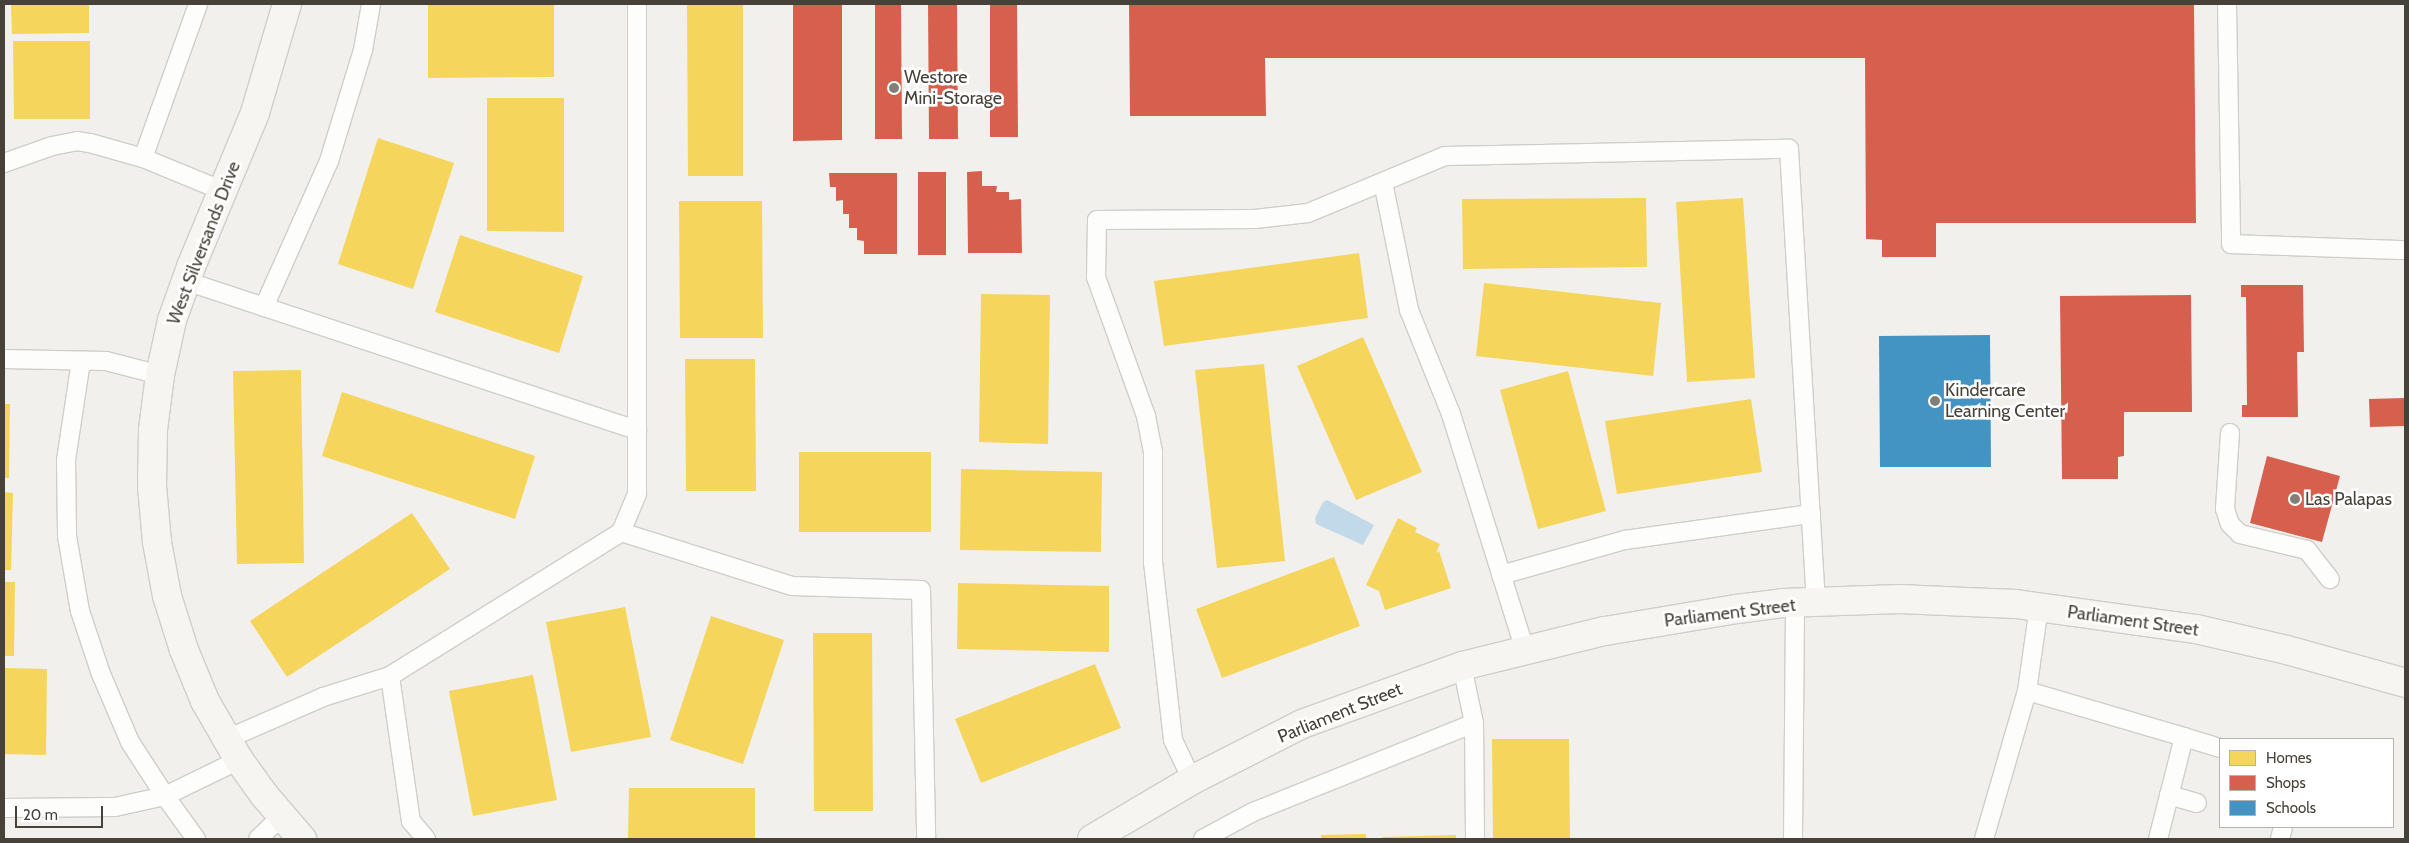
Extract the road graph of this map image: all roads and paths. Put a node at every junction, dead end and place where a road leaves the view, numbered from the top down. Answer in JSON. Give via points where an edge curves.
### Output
{"nodes":[{"id":1,"x":198,"y":4,"type":"edge"},
{"id":2,"x":287,"y":4,"type":"edge"},
{"id":3,"x":371,"y":4,"type":"edge"},
{"id":4,"x":637,"y":4,"type":"edge"},
{"id":5,"x":2227,"y":4,"type":"edge"},
{"id":6,"x":143,"y":158,"type":"junction"},
{"id":7,"x":4,"y":163,"type":"edge"},
{"id":8,"x":1383,"y":182,"type":"junction"},
{"id":9,"x":222,"y":191,"type":"junction"},
{"id":10,"x":2405,"y":250,"type":"edge"},
{"id":11,"x":186,"y":281,"type":"junction"},
{"id":12,"x":264,"y":307,"type":"junction"},
{"id":13,"x":4,"y":359,"type":"edge"},
{"id":14,"x":81,"y":361,"type":"junction"},
{"id":15,"x":160,"y":375,"type":"junction"},
{"id":16,"x":637,"y":430,"type":"junction"},
{"id":17,"x":2230,"y":433,"type":"dead end"},
{"id":18,"x":1811,"y":514,"type":"junction"},
{"id":19,"x":621,"y":532,"type":"junction"},
{"id":20,"x":1501,"y":574,"type":"junction"},
{"id":21,"x":2330,"y":579,"type":"dead end"},
{"id":22,"x":1806,"y":603,"type":"junction"},
{"id":23,"x":2039,"y":607,"type":"junction"},
{"id":24,"x":1525,"y":650,"type":"junction"},
{"id":25,"x":1462,"y":666,"type":"junction"},
{"id":26,"x":390,"y":676,"type":"junction"},
{"id":27,"x":2405,"y":683,"type":"edge"},
{"id":28,"x":2027,"y":691,"type":"junction"},
{"id":29,"x":1474,"y":723,"type":"junction"},
{"id":30,"x":2184,"y":736,"type":"junction"},
{"id":31,"x":2219,"y":748,"type":"edge"},
{"id":32,"x":233,"y":750,"type":"junction"},
{"id":33,"x":1192,"y":780,"type":"junction"},
{"id":34,"x":2169,"y":795,"type":"junction"},
{"id":35,"x":165,"y":796,"type":"junction"},
{"id":36,"x":2197,"y":803,"type":"dead end"},
{"id":37,"x":4,"y":808,"type":"edge"},
{"id":38,"x":282,"y":816,"type":"junction"},
{"id":39,"x":196,"y":839,"type":"edge"},
{"id":40,"x":258,"y":839,"type":"edge"},
{"id":41,"x":302,"y":839,"type":"edge"},
{"id":42,"x":426,"y":839,"type":"edge"},
{"id":43,"x":926,"y":839,"type":"edge"},
{"id":44,"x":1092,"y":839,"type":"edge"},
{"id":45,"x":1203,"y":839,"type":"edge"},
{"id":46,"x":1475,"y":839,"type":"edge"},
{"id":47,"x":1793,"y":839,"type":"edge"},
{"id":48,"x":1984,"y":839,"type":"edge"},
{"id":49,"x":2158,"y":839,"type":"edge"}],
"edges":[{"from":1,"to":6,"type":"lane"},
{"from":2,"to":9,"type":"street","name":"West Silversands Drive","via":[[255,113]]},
{"from":3,"to":12,"type":"lane","via":[[363,50],[329,161]]},
{"from":4,"to":16,"type":"lane"},
{"from":5,"to":10,"type":"lane","via":[[2231,244]]},
{"from":6,"to":7,"type":"lane","via":[[90,142],[77,142],[52,146]]},
{"from":6,"to":9,"type":"lane"},
{"from":8,"to":18,"type":"lane","via":[[1445,156],[1790,149]]},
{"from":8,"to":20,"type":"lane","via":[[1409,310],[1451,414]]},
{"from":8,"to":33,"type":"lane","via":[[1308,214],[1255,219],[1097,220],[1096,277],[1146,416],[1153,452],[1153,563],[1173,740]]},
{"from":9,"to":11,"type":"street","name":"West Silversands Drive"},
{"from":11,"to":12,"type":"lane"},
{"from":11,"to":15,"type":"street","name":"West Silversands Drive","via":[[172,320]]},
{"from":12,"to":16,"type":"lane"},
{"from":13,"to":14,"type":"lane"},
{"from":14,"to":15,"type":"lane","via":[[106,361]]},
{"from":14,"to":35,"type":"lane","via":[[66,460],[67,536],[80,611],[101,674],[130,742]]},
{"from":15,"to":32,"type":"street","name":"West Silversands Drive","via":[[153,430],[152,486],[157,542],[167,596],[205,701]]},
{"from":16,"to":19,"type":"lane","via":[[637,494]]},
{"from":17,"to":21,"type":"lane","via":[[2225,510],[2230,524],[2240,534],[2307,550]]},
{"from":18,"to":20,"type":"lane","via":[[1625,540]]},
{"from":18,"to":22,"type":"lane","via":[[1813,558]]},
{"from":19,"to":26,"type":"lane"},
{"from":19,"to":43,"type":"lane","via":[[792,586],[921,590]]},
{"from":20,"to":24,"type":"lane"},
{"from":22,"to":23,"type":"street","name":"Parliament Street","via":[[1900,599]]},
{"from":22,"to":24,"type":"street","name":"Parliament Street","via":[[1737,609],[1604,631]]},
{"from":22,"to":47,"type":"lane"},
{"from":23,"to":27,"type":"street","name":"Parliament Street","via":[[2196,629]]},
{"from":23,"to":28,"type":"lane"},
{"from":24,"to":25,"type":"street","name":"Parliament Street"},
{"from":25,"to":29,"type":"lane"},
{"from":25,"to":33,"type":"street","name":"Parliament Street","via":[[1302,724]]},
{"from":26,"to":32,"type":"lane","via":[[323,697]]},
{"from":26,"to":42,"type":"lane","via":[[411,821]]},
{"from":28,"to":30,"type":"lane"},
{"from":28,"to":48,"type":"lane"},
{"from":29,"to":45,"type":"lane","via":[[1253,812]]},
{"from":29,"to":46,"type":"lane"},
{"from":30,"to":31,"type":"lane"},
{"from":30,"to":34,"type":"lane"},
{"from":32,"to":35,"type":"lane"},
{"from":32,"to":38,"type":"street","name":"West Silversands Drive"},
{"from":33,"to":44,"type":"street","name":"Parliament Street"},
{"from":34,"to":36,"type":"lane"},
{"from":34,"to":49,"type":"lane"},
{"from":35,"to":37,"type":"lane","via":[[115,807]]},
{"from":35,"to":39,"type":"lane"},
{"from":38,"to":40,"type":"lane"},
{"from":38,"to":41,"type":"street","name":"West Silversands Drive"}]}
